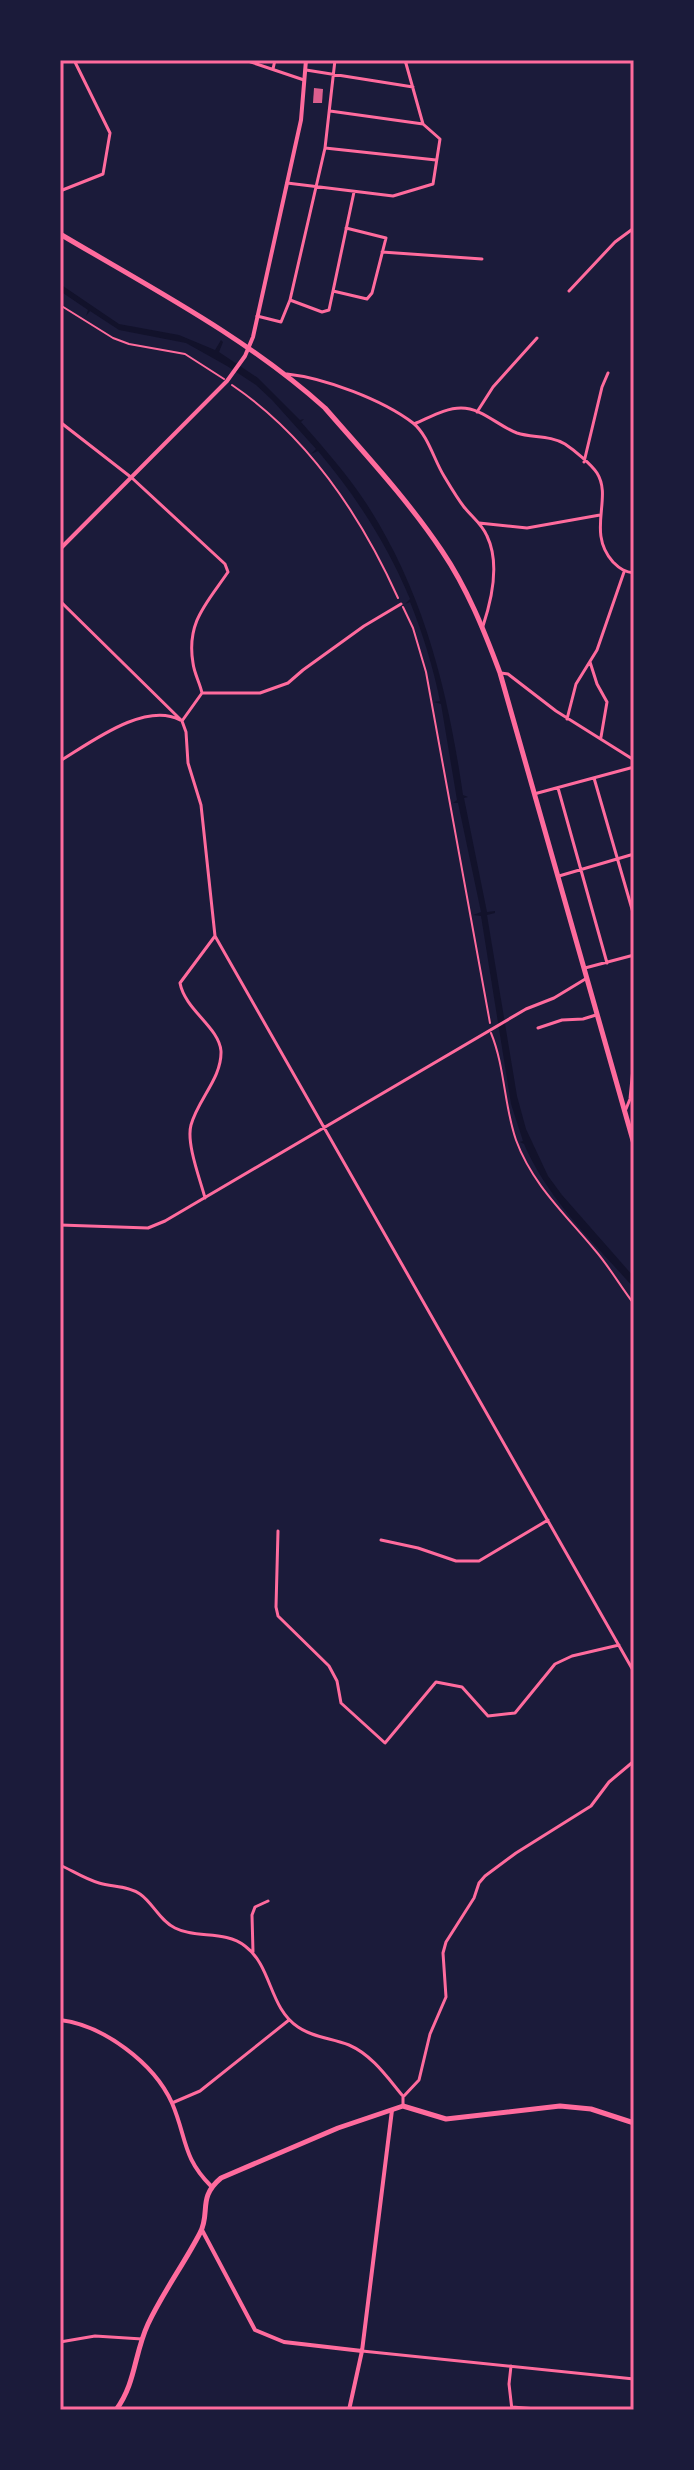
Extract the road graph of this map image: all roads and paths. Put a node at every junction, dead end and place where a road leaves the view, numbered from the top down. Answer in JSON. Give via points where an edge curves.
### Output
{"nodes":[{"id":1,"x":74,"y":60,"type":"edge"},
{"id":2,"x":245,"y":60,"type":"edge"},
{"id":3,"x":275,"y":60,"type":"edge"},
{"id":4,"x":306,"y":60,"type":"edge"},
{"id":5,"x":335,"y":60,"type":"edge"},
{"id":6,"x":420,"y":60,"type":"edge"},
{"id":7,"x":405,"y":61,"type":"edge"},
{"id":8,"x":273,"y":69,"type":"junction"},
{"id":9,"x":305,"y":70,"type":"junction"},
{"id":10,"x":334,"y":76,"type":"junction"},
{"id":11,"x":304,"y":80,"type":"junction"},
{"id":12,"x":413,"y":87,"type":"junction"},
{"id":13,"x":330,"y":111,"type":"junction"},
{"id":14,"x":423,"y":124,"type":"junction"},
{"id":15,"x":325,"y":148,"type":"junction"},
{"id":16,"x":436,"y":160,"type":"junction"},
{"id":17,"x":287,"y":183,"type":"junction"},
{"id":18,"x":317,"y":187,"type":"junction"},
{"id":19,"x":60,"y":191,"type":"edge"},
{"id":20,"x":354,"y":192,"type":"junction"},
{"id":21,"x":346,"y":228,"type":"junction"},
{"id":22,"x":634,"y":228,"type":"edge"},
{"id":23,"x":60,"y":234,"type":"edge"},
{"id":24,"x":382,"y":252,"type":"junction"},
{"id":25,"x":482,"y":259,"type":"dead end"},
{"id":26,"x":333,"y":291,"type":"junction"},
{"id":27,"x":569,"y":291,"type":"dead end"},
{"id":28,"x":290,"y":300,"type":"junction"},
{"id":29,"x":60,"y":305,"type":"edge"},
{"id":30,"x":257,"y":316,"type":"junction"},
{"id":31,"x":537,"y":338,"type":"dead end"},
{"id":32,"x":249,"y":347,"type":"junction"},
{"id":33,"x":608,"y":373,"type":"dead end"},
{"id":34,"x":282,"y":374,"type":"junction"},
{"id":35,"x":227,"y":381,"type":"junction"},
{"id":36,"x":477,"y":412,"type":"junction"},
{"id":37,"x":60,"y":422,"type":"edge"},
{"id":38,"x":414,"y":424,"type":"junction"},
{"id":39,"x":584,"y":462,"type":"junction"},
{"id":40,"x":132,"y":478,"type":"junction"},
{"id":41,"x":600,"y":515,"type":"junction"},
{"id":42,"x":479,"y":523,"type":"junction"},
{"id":43,"x":60,"y":549,"type":"edge"},
{"id":44,"x":624,"y":572,"type":"junction"},
{"id":45,"x":634,"y":573,"type":"edge"},
{"id":46,"x":60,"y":601,"type":"edge"},
{"id":47,"x":401,"y":604,"type":"junction"},
{"id":48,"x":483,"y":626,"type":"junction"},
{"id":49,"x":590,"y":662,"type":"junction"},
{"id":50,"x":500,"y":673,"type":"junction"},
{"id":51,"x":202,"y":693,"type":"junction"},
{"id":52,"x":567,"y":719,"type":"junction"},
{"id":53,"x":182,"y":721,"type":"junction"},
{"id":54,"x":601,"y":738,"type":"junction"},
{"id":55,"x":634,"y":760,"type":"edge"},
{"id":56,"x":60,"y":761,"type":"edge"},
{"id":57,"x":634,"y":767,"type":"edge"},
{"id":58,"x":594,"y":778,"type":"junction"},
{"id":59,"x":558,"y":788,"type":"junction"},
{"id":60,"x":534,"y":794,"type":"junction"},
{"id":61,"x":634,"y":854,"type":"edge"},
{"id":62,"x":617,"y":858,"type":"junction"},
{"id":63,"x":582,"y":869,"type":"junction"},
{"id":64,"x":559,"y":876,"type":"junction"},
{"id":65,"x":634,"y":916,"type":"edge"},
{"id":66,"x":215,"y":936,"type":"junction"},
{"id":67,"x":634,"y":955,"type":"edge"},
{"id":68,"x":607,"y":963,"type":"junction"},
{"id":69,"x":585,"y":968,"type":"junction"},
{"id":70,"x":587,"y":978,"type":"junction"},
{"id":71,"x":598,"y":1015,"type":"junction"},
{"id":72,"x":538,"y":1028,"type":"dead end"},
{"id":73,"x":492,"y":1031,"type":"junction"},
{"id":74,"x":634,"y":1058,"type":"edge"},
{"id":75,"x":625,"y":1111,"type":"junction"},
{"id":76,"x":324,"y":1129,"type":"junction"},
{"id":77,"x":634,"y":1144,"type":"edge"},
{"id":78,"x":205,"y":1199,"type":"junction"},
{"id":79,"x":60,"y":1225,"type":"edge"},
{"id":80,"x":634,"y":1304,"type":"edge"},
{"id":81,"x":548,"y":1520,"type":"junction"},
{"id":82,"x":278,"y":1531,"type":"dead end"},
{"id":83,"x":381,"y":1540,"type":"dead end"},
{"id":84,"x":619,"y":1645,"type":"junction"},
{"id":85,"x":634,"y":1672,"type":"edge"},
{"id":86,"x":634,"y":1761,"type":"edge"},
{"id":87,"x":60,"y":1865,"type":"edge"},
{"id":88,"x":268,"y":1901,"type":"dead end"},
{"id":89,"x":254,"y":1953,"type":"junction"},
{"id":90,"x":60,"y":2020,"type":"edge"},
{"id":91,"x":289,"y":2020,"type":"junction"},
{"id":92,"x":403,"y":2097,"type":"junction"},
{"id":93,"x":172,"y":2103,"type":"junction"},
{"id":94,"x":403,"y":2106,"type":"junction"},
{"id":95,"x":392,"y":2108,"type":"junction"},
{"id":96,"x":634,"y":2123,"type":"edge"},
{"id":97,"x":211,"y":2186,"type":"junction"},
{"id":98,"x":202,"y":2230,"type":"junction"},
{"id":99,"x":142,"y":2339,"type":"junction"},
{"id":100,"x":60,"y":2342,"type":"edge"},
{"id":101,"x":362,"y":2351,"type":"junction"},
{"id":102,"x":511,"y":2366,"type":"junction"},
{"id":103,"x":634,"y":2379,"type":"edge"},
{"id":104,"x":512,"y":2408,"type":"edge"},
{"id":105,"x":116,"y":2410,"type":"edge"},
{"id":106,"x":349,"y":2410,"type":"edge"},
{"id":107,"x":549,"y":2410,"type":"edge"}],
"edges":[{"from":1,"to":19,"type":"street","via":[[108,126],[110,144],[103,174]]},
{"from":2,"to":8,"type":"street"},
{"from":3,"to":8,"type":"street"},
{"from":4,"to":9,"type":"street"},
{"from":5,"to":10,"type":"street"},
{"from":6,"to":7,"type":"street"},
{"from":7,"to":12,"type":"street"},
{"from":8,"to":11,"type":"street"},
{"from":9,"to":10,"type":"street"},
{"from":9,"to":11,"type":"street"},
{"from":10,"to":12,"type":"street"},
{"from":10,"to":13,"type":"street"},
{"from":11,"to":17,"type":"street"},
{"from":12,"to":14,"type":"street"},
{"from":13,"to":14,"type":"street"},
{"from":13,"to":15,"type":"street"},
{"from":14,"to":16,"type":"street","via":[[440,139]]},
{"from":15,"to":16,"type":"street"},
{"from":15,"to":18,"type":"street"},
{"from":16,"to":20,"type":"street","via":[[433,184],[402,195]]},
{"from":17,"to":18,"type":"street"},
{"from":17,"to":30,"type":"street"},
{"from":18,"to":20,"type":"street"},
{"from":18,"to":28,"type":"street"},
{"from":20,"to":21,"type":"street"},
{"from":21,"to":24,"type":"street","via":[[386,238]]},
{"from":21,"to":26,"type":"street"},
{"from":22,"to":27,"type":"street"},
{"from":23,"to":32,"type":"main road"},
{"from":24,"to":25,"type":"street"},
{"from":24,"to":26,"type":"street","via":[[367,299]]},
{"from":26,"to":28,"type":"street","via":[[329,310],[322,312]]},
{"from":28,"to":30,"type":"street","via":[[281,322]]},
{"from":29,"to":35,"type":"path","via":[[113,338],[185,354]]},
{"from":30,"to":32,"type":"street"},
{"from":31,"to":36,"type":"street"},
{"from":32,"to":34,"type":"main road"},
{"from":32,"to":35,"type":"street"},
{"from":33,"to":39,"type":"street"},
{"from":34,"to":38,"type":"street","via":[[349,391]]},
{"from":34,"to":48,"type":"main road","via":[[325,408],[398,493],[442,551]]},
{"from":35,"to":40,"type":"street"},
{"from":35,"to":47,"type":"path","via":[[273,415],[330,482],[366,534]]},
{"from":36,"to":38,"type":"street","via":[[450,409]]},
{"from":36,"to":39,"type":"street","via":[[520,434],[565,444]]},
{"from":37,"to":40,"type":"street"},
{"from":38,"to":42,"type":"street"},
{"from":39,"to":41,"type":"street","via":[[600,483]]},
{"from":40,"to":43,"type":"street"},
{"from":40,"to":51,"type":"street","via":[[228,572],[193,626],[193,664]]},
{"from":41,"to":42,"type":"street","via":[[527,528]]},
{"from":41,"to":44,"type":"street","via":[[604,551]]},
{"from":42,"to":48,"type":"street","via":[[494,559]]},
{"from":44,"to":45,"type":"street"},
{"from":44,"to":49,"type":"street"},
{"from":46,"to":53,"type":"street"},
{"from":47,"to":51,"type":"street","via":[[288,683],[260,693]]},
{"from":47,"to":73,"type":"path","via":[[426,672]]},
{"from":48,"to":50,"type":"main road"},
{"from":49,"to":52,"type":"street","via":[[576,684]]},
{"from":49,"to":54,"type":"street","via":[[607,702]]},
{"from":50,"to":52,"type":"street"},
{"from":50,"to":60,"type":"main road"},
{"from":51,"to":53,"type":"street"},
{"from":52,"to":54,"type":"street"},
{"from":53,"to":56,"type":"street","via":[[170,714],[125,724]]},
{"from":53,"to":66,"type":"street","via":[[201,805]]},
{"from":54,"to":55,"type":"street"},
{"from":57,"to":58,"type":"street"},
{"from":58,"to":59,"type":"street"},
{"from":58,"to":62,"type":"street"},
{"from":59,"to":60,"type":"street"},
{"from":59,"to":63,"type":"street"},
{"from":60,"to":64,"type":"main road"},
{"from":61,"to":62,"type":"street"},
{"from":62,"to":63,"type":"street"},
{"from":62,"to":65,"type":"street"},
{"from":63,"to":64,"type":"street"},
{"from":63,"to":68,"type":"street"},
{"from":64,"to":69,"type":"main road"},
{"from":66,"to":76,"type":"street"},
{"from":66,"to":78,"type":"street","via":[[180,983],[190,1005],[220,1040],[220,1068],[190,1125]]},
{"from":67,"to":68,"type":"street"},
{"from":68,"to":69,"type":"street"},
{"from":69,"to":70,"type":"main road"},
{"from":70,"to":71,"type":"main road"},
{"from":70,"to":73,"type":"street"},
{"from":71,"to":72,"type":"street"},
{"from":71,"to":75,"type":"main road"},
{"from":73,"to":76,"type":"street"},
{"from":73,"to":80,"type":"path","via":[[515,1136],[528,1167]]},
{"from":74,"to":75,"type":"street"},
{"from":75,"to":77,"type":"main road"},
{"from":76,"to":78,"type":"street"},
{"from":76,"to":81,"type":"street"},
{"from":78,"to":79,"type":"street","via":[[148,1228]]},
{"from":81,"to":83,"type":"street","via":[[479,1561],[456,1561]]},
{"from":81,"to":84,"type":"street"},
{"from":82,"to":84,"type":"street","via":[[278,1616],[329,1666],[341,1703],[385,1743],[436,1682],[462,1687],[488,1716],[515,1713],[555,1664]]},
{"from":84,"to":85,"type":"street"},
{"from":86,"to":92,"type":"street","via":[[591,1806],[479,1883],[446,1942],[446,1997],[419,2080]]},
{"from":87,"to":89,"type":"street","via":[[97,1883],[137,1892],[174,1928],[243,1943]]},
{"from":88,"to":89,"type":"street","via":[[255,1907],[252,1915]]},
{"from":89,"to":91,"type":"street"},
{"from":90,"to":93,"type":"street","via":[[83,2025],[125,2050]]},
{"from":91,"to":92,"type":"street","via":[[371,2059]]},
{"from":91,"to":93,"type":"street","via":[[200,2091]]},
{"from":92,"to":94,"type":"street"},
{"from":93,"to":97,"type":"street","via":[[191,2163]]},
{"from":94,"to":95,"type":"main road"},
{"from":94,"to":96,"type":"main road","via":[[446,2119],[560,2106],[591,2109]]},
{"from":95,"to":97,"type":"main road"},
{"from":95,"to":101,"type":"street"},
{"from":97,"to":98,"type":"main road"},
{"from":98,"to":99,"type":"main road"},
{"from":98,"to":101,"type":"street","via":[[255,2330],[284,2342]]},
{"from":99,"to":100,"type":"street","via":[[95,2336]]},
{"from":99,"to":105,"type":"main road","via":[[128,2393]]},
{"from":101,"to":102,"type":"street"},
{"from":101,"to":106,"type":"street"},
{"from":102,"to":103,"type":"street"},
{"from":102,"to":104,"type":"street"},
{"from":104,"to":107,"type":"street"}]}
